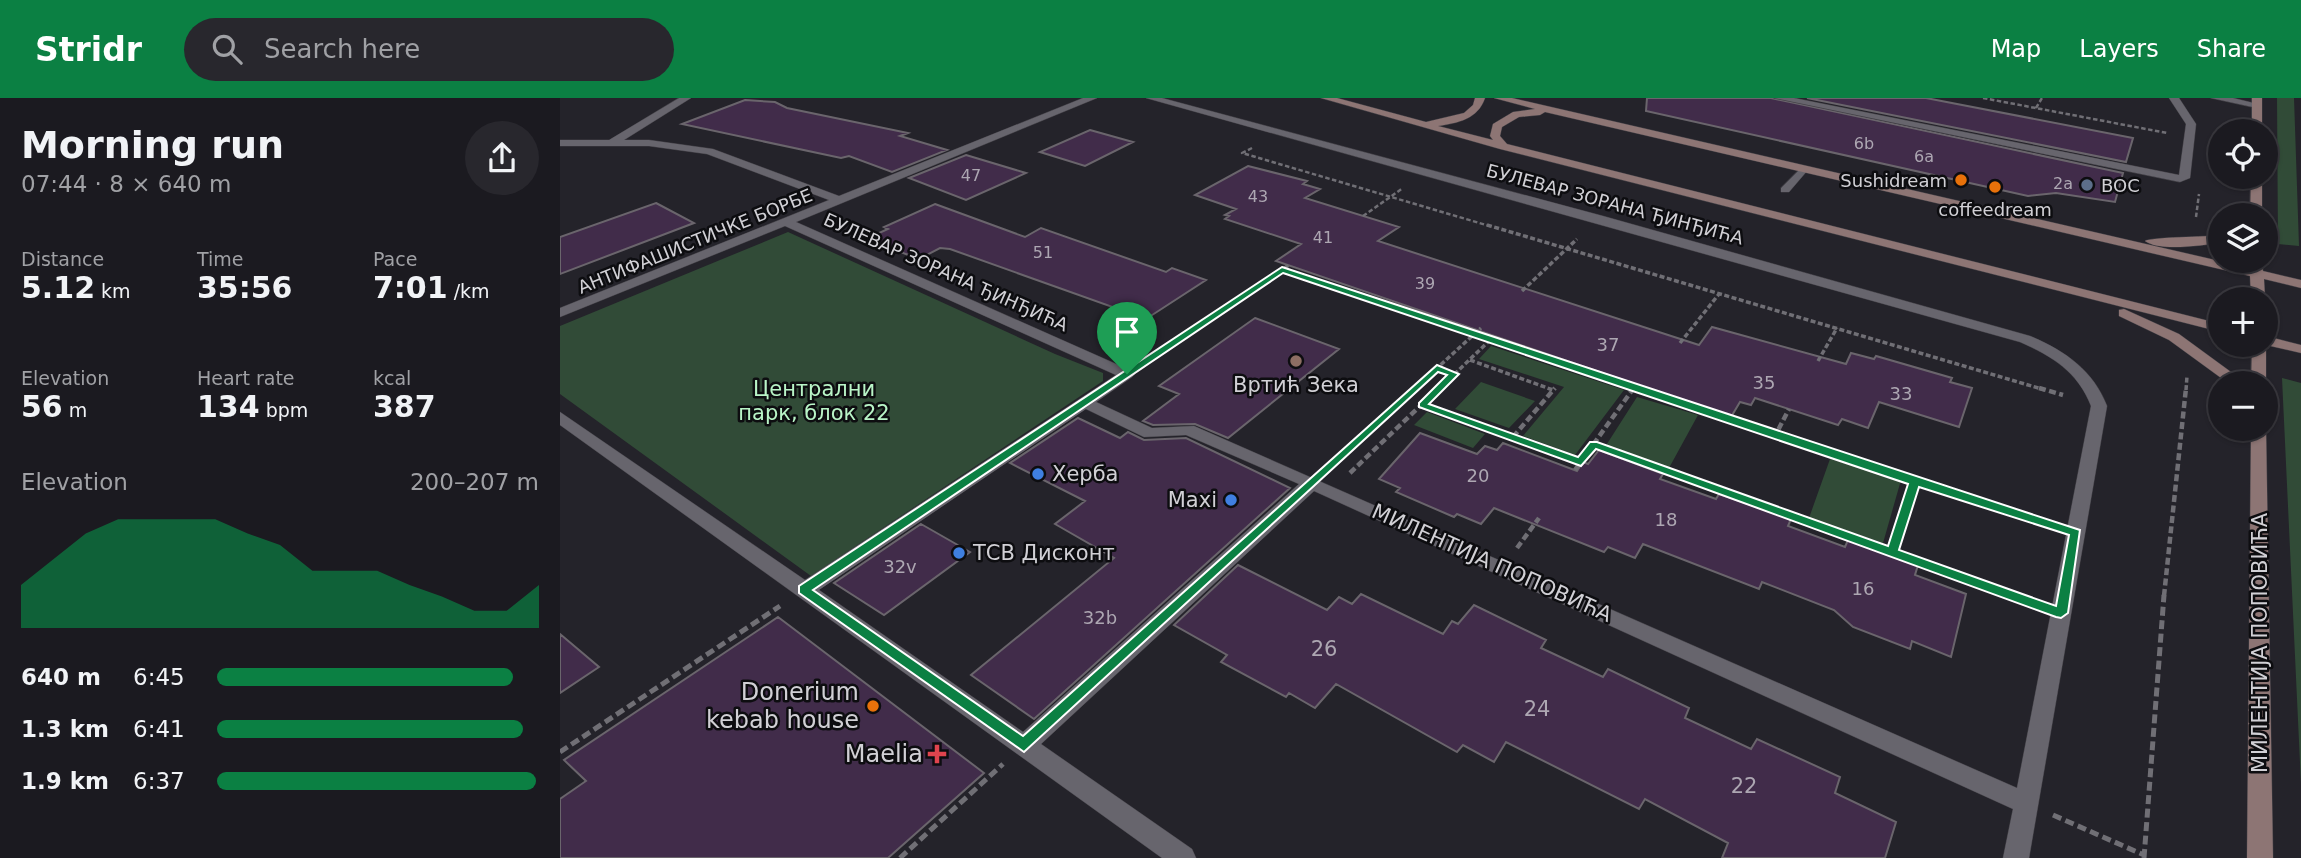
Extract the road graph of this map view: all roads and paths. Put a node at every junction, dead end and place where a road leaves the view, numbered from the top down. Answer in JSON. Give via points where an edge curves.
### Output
{"nodes":[{"id":1,"x":686,"y":98,"type":"edge"},
{"id":2,"x":1092,"y":98,"type":"edge"},
{"id":3,"x":1151,"y":98,"type":"edge"},
{"id":4,"x":1326,"y":98,"type":"edge"},
{"id":5,"x":1480,"y":98,"type":"edge"},
{"id":6,"x":1499,"y":98,"type":"edge"},
{"id":7,"x":1779,"y":98,"type":"edge"},
{"id":8,"x":1983,"y":98,"type":"edge"},
{"id":9,"x":2042,"y":98,"type":"edge"},
{"id":10,"x":2174,"y":98,"type":"edge"},
{"id":11,"x":2216,"y":98,"type":"edge"},
{"id":12,"x":2257,"y":101,"type":"edge"},
{"id":13,"x":2036,"y":108,"type":"junction"},
{"id":14,"x":1557,"y":112,"type":"junction"},
{"id":15,"x":2257,"y":119,"type":"edge"},
{"id":16,"x":1420,"y":122,"type":"junction"},
{"id":17,"x":1280,"y":133,"type":"junction"},
{"id":18,"x":2190,"y":138,"type":"junction"},
{"id":19,"x":613,"y":142,"type":"junction"},
{"id":20,"x":560,"y":143,"type":"edge"},
{"id":21,"x":1504,"y":147,"type":"junction"},
{"id":22,"x":1803,"y":169,"type":"junction"},
{"id":23,"x":1785,"y":190,"type":"dead end"},
{"id":24,"x":1392,"y":196,"type":"junction"},
{"id":25,"x":842,"y":201,"type":"junction"},
{"id":26,"x":1363,"y":216,"type":"dead end"},
{"id":27,"x":1599,"y":219,"type":"junction"},
{"id":28,"x":788,"y":223,"type":"junction"},
{"id":29,"x":2091,"y":236,"type":"junction"},
{"id":30,"x":2208,"y":241,"type":"edge"},
{"id":31,"x":1567,"y":248,"type":"junction"},
{"id":32,"x":2208,"y":258,"type":"edge"},
{"id":33,"x":1289,"y":265,"type":"dead end"},
{"id":34,"x":1282,"y":270,"type":"junction"},
{"id":35,"x":2272,"y":273,"type":"edge"},
{"id":36,"x":2301,"y":284,"type":"edge"},
{"id":37,"x":2065,"y":290,"type":"junction"},
{"id":38,"x":1522,"y":291,"type":"dead end"},
{"id":39,"x":1719,"y":293,"type":"junction"},
{"id":40,"x":560,"y":313,"type":"edge"},
{"id":41,"x":2208,"y":325,"type":"edge"},
{"id":42,"x":1481,"y":328,"type":"dead end"},
{"id":43,"x":1837,"y":328,"type":"junction"},
{"id":44,"x":1472,"y":335,"type":"junction"},
{"id":45,"x":2174,"y":337,"type":"junction"},
{"id":46,"x":1489,"y":341,"type":"junction"},
{"id":47,"x":1680,"y":343,"type":"dead end"},
{"id":48,"x":2278,"y":343,"type":"edge"},
{"id":49,"x":2301,"y":349,"type":"edge"},
{"id":50,"x":1470,"y":359,"type":"junction"},
{"id":51,"x":1818,"y":361,"type":"dead end"},
{"id":52,"x":1437,"y":368,"type":"junction"},
{"id":53,"x":2221,"y":371,"type":"edge"},
{"id":54,"x":1127,"y":374,"type":"junction"},
{"id":55,"x":1454,"y":374,"type":"junction"},
{"id":56,"x":1648,"y":385,"type":"dead end"},
{"id":57,"x":1633,"y":389,"type":"junction"},
{"id":58,"x":1642,"y":392,"type":"junction"},
{"id":59,"x":1084,"y":402,"type":"junction"},
{"id":60,"x":1422,"y":405,"type":"junction"},
{"id":61,"x":2099,"y":406,"type":"junction"},
{"id":62,"x":1789,"y":409,"type":"dead end"},
{"id":63,"x":560,"y":417,"type":"edge"},
{"id":64,"x":1775,"y":436,"type":"junction"},
{"id":65,"x":1513,"y":437,"type":"junction"},
{"id":66,"x":2259,"y":441,"type":"edge"},
{"id":67,"x":1594,"y":444,"type":"junction"},
{"id":68,"x":1581,"y":462,"type":"junction"},
{"id":69,"x":1575,"y":470,"type":"dead end"},
{"id":70,"x":1351,"y":473,"type":"dead end"},
{"id":71,"x":1915,"y":482,"type":"junction"},
{"id":72,"x":1312,"y":483,"type":"junction"},
{"id":73,"x":1539,"y":518,"type":"dead end"},
{"id":74,"x":2076,"y":533,"type":"junction"},
{"id":75,"x":1892,"y":552,"type":"junction"},
{"id":76,"x":1502,"y":568,"type":"junction"},
{"id":77,"x":804,"y":590,"type":"junction"},
{"id":78,"x":2061,"y":613,"type":"junction"},
{"id":79,"x":1024,"y":745,"type":"junction"},
{"id":80,"x":560,"y":752,"type":"edge"},
{"id":81,"x":2027,"y":804,"type":"junction"},
{"id":82,"x":2144,"y":857,"type":"edge"},
{"id":83,"x":900,"y":858,"type":"edge"},
{"id":84,"x":1183,"y":858,"type":"edge"},
{"id":85,"x":2016,"y":858,"type":"edge"},
{"id":86,"x":2260,"y":858,"type":"edge"}],
"edges":[{"from":1,"to":19,"type":"street"},
{"from":2,"to":25,"type":"street","name":"БУЛЕВАР ЗОРАНА ЂИНЂИЋА"},
{"from":3,"to":17,"type":"street","name":"БУЛЕВАР ЗОРАНА ЂИНЂИЋА"},
{"from":4,"to":16,"type":"street","name":"БУЛЕВАР ЗОРАНА ЂИНЂИЋА"},
{"from":5,"to":16,"type":"street","via":[[1476,108],[1461,118]]},
{"from":6,"to":14,"type":"street"},
{"from":7,"to":18,"type":"street","via":[[2171,179],[2184,178]]},
{"from":8,"to":13,"type":"path"},
{"from":9,"to":13,"type":"path"},
{"from":10,"to":18,"type":"street","via":[[2190,121]]},
{"from":11,"to":12,"type":"street"},
{"from":12,"to":15,"type":"street"},
{"from":13,"to":18,"type":"path"},
{"from":14,"to":21,"type":"street","via":[[1517,114],[1502,122],[1495,131]]},
{"from":14,"to":22,"type":"street"},
{"from":16,"to":21,"type":"street","name":"БУЛЕВАР ЗОРАНА ЂИНЂИЋА"},
{"from":17,"to":24,"type":"path","via":[[1242,153]]},
{"from":17,"to":27,"type":"street","name":"БУЛЕВАР ЗОРАНА ЂИНЂИЋА"},
{"from":19,"to":20,"type":"street"},
{"from":19,"to":25,"type":"street","name":"БУЛЕВАР ЗОРАНА ЂИНЂИЋА","via":[[709,151]]},
{"from":21,"to":37,"type":"street","name":"БУЛЕВАР ЗОРАНА ЂИНЂИЋА"},
{"from":22,"to":23,"type":"street"},
{"from":22,"to":29,"type":"street"},
{"from":24,"to":26,"type":"path"},
{"from":24,"to":31,"type":"path"},
{"from":25,"to":28,"type":"street","name":"АНТИФАШИСТИЧКЕ БОРБЕ"},
{"from":27,"to":31,"type":"path"},
{"from":27,"to":61,"type":"street","name":"БУЛЕВАР ЗОРАНА ЂИНЂИЋА","via":[[2025,339],[2065,360],[2088,382]]},
{"from":28,"to":40,"type":"street","name":"АНТИФАШИСТИЧКЕ БОРБЕ"},
{"from":28,"to":54,"type":"street","name":"БУЛЕВАР ЗОРАНА ЂИНЂИЋА"},
{"from":29,"to":30,"type":"street"},
{"from":29,"to":32,"type":"street"},
{"from":31,"to":38,"type":"path"},
{"from":31,"to":39,"type":"path"},
{"from":33,"to":34,"type":"path"},
{"from":34,"to":44,"type":"path"},
{"from":34,"to":54,"type":"path"},
{"from":35,"to":36,"type":"street"},
{"from":37,"to":41,"type":"street","name":"БУЛЕВАР ЗОРАНА ЂИНЂИЋА"},
{"from":37,"to":45,"type":"street"},
{"from":39,"to":43,"type":"path"},
{"from":39,"to":47,"type":"path"},
{"from":42,"to":44,"type":"path"},
{"from":43,"to":51,"type":"path"},
{"from":43,"to":61,"type":"path"},
{"from":44,"to":46,"type":"path"},
{"from":44,"to":52,"type":"path"},
{"from":45,"to":53,"type":"street"},
{"from":45,"to":82,"type":"path","via":[[2170,351],[2187,375],[2163,603]]},
{"from":46,"to":50,"type":"path"},
{"from":46,"to":57,"type":"path"},
{"from":48,"to":49,"type":"street"},
{"from":50,"to":55,"type":"path"},
{"from":50,"to":65,"type":"path","via":[[1555,388]]},
{"from":52,"to":55,"type":"path"},
{"from":52,"to":72,"type":"path"},
{"from":54,"to":59,"type":"street"},
{"from":55,"to":60,"type":"path"},
{"from":56,"to":58,"type":"path"},
{"from":57,"to":58,"type":"path"},
{"from":57,"to":67,"type":"path"},
{"from":58,"to":64,"type":"path"},
{"from":59,"to":72,"type":"street","name":"МИЛЕНТИЈА ПОПОВИЋА","via":[[1150,433],[1188,430]]},
{"from":59,"to":77,"type":"street"},
{"from":60,"to":65,"type":"path"},
{"from":60,"to":70,"type":"path"},
{"from":61,"to":74,"type":"street"},
{"from":62,"to":64,"type":"path"},
{"from":63,"to":77,"type":"street"},
{"from":64,"to":71,"type":"path"},
{"from":65,"to":68,"type":"path"},
{"from":66,"to":86,"type":"street","name":"МИЛЕНТИЈА ПОПОВИЋА"},
{"from":67,"to":68,"type":"path"},
{"from":67,"to":75,"type":"path"},
{"from":68,"to":69,"type":"path"},
{"from":71,"to":74,"type":"path"},
{"from":71,"to":75,"type":"path"},
{"from":72,"to":76,"type":"street","name":"МИЛЕНТИЈА ПОПОВИЋА"},
{"from":72,"to":79,"type":"street"},
{"from":73,"to":76,"type":"path"},
{"from":74,"to":78,"type":"street"},
{"from":75,"to":78,"type":"path"},
{"from":76,"to":81,"type":"street","name":"МИЛЕНТИЈА ПОПОВИЋА"},
{"from":77,"to":79,"type":"street"},
{"from":77,"to":80,"type":"path"},
{"from":78,"to":81,"type":"street"},
{"from":79,"to":83,"type":"path"},
{"from":79,"to":84,"type":"street"},
{"from":81,"to":82,"type":"path"},
{"from":81,"to":85,"type":"street"}]}
